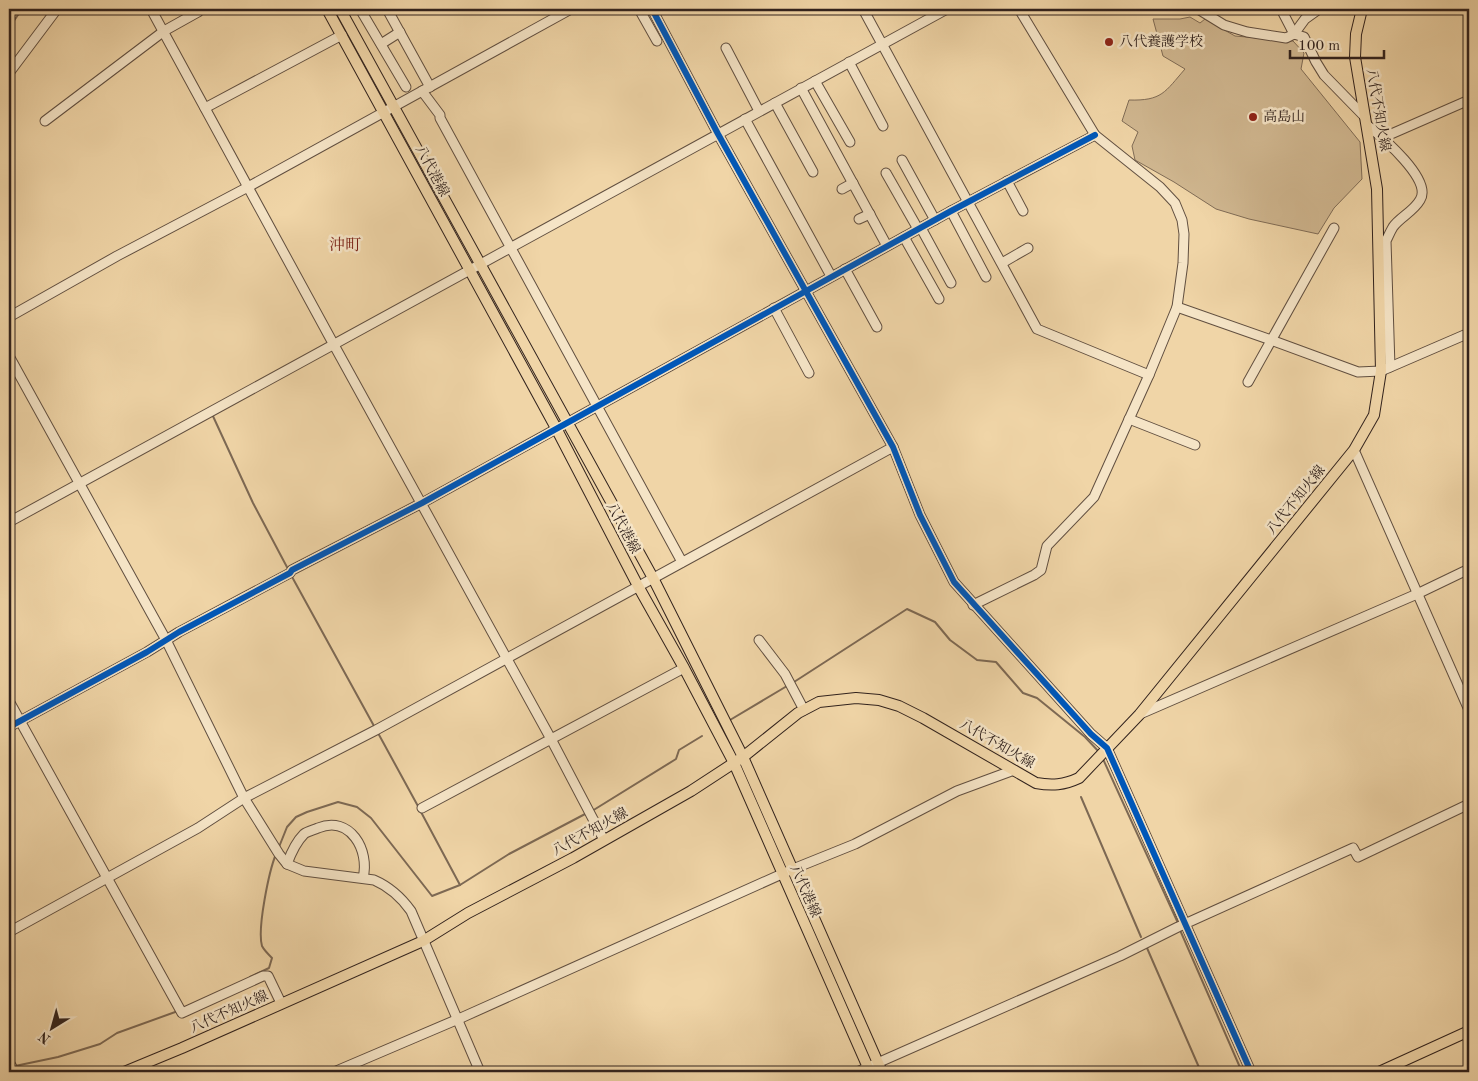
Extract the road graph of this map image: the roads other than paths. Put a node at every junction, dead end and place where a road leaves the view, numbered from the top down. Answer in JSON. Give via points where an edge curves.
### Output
{"nodes":[{"id":1,"x":57,"y":9,"type":"edge"},
{"id":2,"x":151,"y":9,"type":"edge"},
{"id":3,"x":201,"y":9,"type":"edge"},
{"id":4,"x":327,"y":9,"type":"edge"},
{"id":5,"x":340,"y":9,"type":"edge"},
{"id":6,"x":360,"y":9,"type":"edge"},
{"id":7,"x":387,"y":9,"type":"edge"},
{"id":8,"x":571,"y":9,"type":"edge"},
{"id":9,"x":639,"y":9,"type":"edge"},
{"id":10,"x":652,"y":9,"type":"edge"},
{"id":11,"x":863,"y":9,"type":"edge"},
{"id":12,"x":947,"y":9,"type":"edge"},
{"id":13,"x":1019,"y":9,"type":"edge"},
{"id":14,"x":1198,"y":9,"type":"edge"},
{"id":15,"x":1281,"y":9,"type":"edge"},
{"id":16,"x":1319,"y":9,"type":"edge"},
{"id":17,"x":1362,"y":9,"type":"edge"},
{"id":18,"x":164,"y":31,"type":"junction"},
{"id":19,"x":400,"y":32,"type":"junction"},
{"id":20,"x":1294,"y":34,"type":"junction"},
{"id":21,"x":342,"y":36,"type":"junction"},
{"id":22,"x":657,"y":41,"type":"dead end"},
{"id":23,"x":381,"y":44,"type":"junction"},
{"id":24,"x":883,"y":44,"type":"junction"},
{"id":25,"x":726,"y":48,"type":"dead end"},
{"id":26,"x":849,"y":62,"type":"junction"},
{"id":27,"x":9,"y":73,"type":"edge"},
{"id":28,"x":815,"y":81,"type":"junction"},
{"id":29,"x":406,"y":87,"type":"dead end"},
{"id":30,"x":801,"y":88,"type":"junction"},
{"id":31,"x":426,"y":89,"type":"junction"},
{"id":32,"x":1469,"y":100,"type":"edge"},
{"id":33,"x":775,"y":103,"type":"junction"},
{"id":34,"x":205,"y":108,"type":"junction"},
{"id":35,"x":389,"y":109,"type":"junction"},
{"id":36,"x":760,"y":111,"type":"junction"},
{"id":37,"x":745,"y":119,"type":"junction"},
{"id":38,"x":44,"y":121,"type":"dead end"},
{"id":39,"x":1366,"y":121,"type":"junction"},
{"id":40,"x":883,"y":126,"type":"dead end"},
{"id":41,"x":718,"y":134,"type":"junction"},
{"id":42,"x":1095,"y":134,"type":"junction"},
{"id":43,"x":1382,"y":138,"type":"junction"},
{"id":44,"x":850,"y":142,"type":"dead end"},
{"id":45,"x":902,"y":160,"type":"dead end"},
{"id":46,"x":813,"y":172,"type":"dead end"},
{"id":47,"x":886,"y":172,"type":"dead end"},
{"id":48,"x":1007,"y":181,"type":"junction"},
{"id":49,"x":853,"y":183,"type":"junction"},
{"id":50,"x":248,"y":187,"type":"junction"},
{"id":51,"x":842,"y":189,"type":"dead end"},
{"id":52,"x":969,"y":201,"type":"junction"},
{"id":53,"x":1023,"y":210,"type":"dead end"},
{"id":54,"x":951,"y":211,"type":"junction"},
{"id":55,"x":870,"y":214,"type":"junction"},
{"id":56,"x":859,"y":219,"type":"dead end"},
{"id":57,"x":935,"y":220,"type":"junction"},
{"id":58,"x":919,"y":228,"type":"junction"},
{"id":59,"x":1334,"y":228,"type":"dead end"},
{"id":60,"x":904,"y":237,"type":"junction"},
{"id":61,"x":887,"y":246,"type":"junction"},
{"id":62,"x":510,"y":248,"type":"junction"},
{"id":63,"x":1028,"y":248,"type":"dead end"},
{"id":64,"x":1002,"y":263,"type":"junction"},
{"id":65,"x":480,"y":266,"type":"junction"},
{"id":66,"x":845,"y":269,"type":"junction"},
{"id":67,"x":470,"y":271,"type":"junction"},
{"id":68,"x":831,"y":276,"type":"junction"},
{"id":69,"x":986,"y":277,"type":"dead end"},
{"id":70,"x":951,"y":283,"type":"dead end"},
{"id":71,"x":805,"y":291,"type":"junction"},
{"id":72,"x":939,"y":298,"type":"dead end"},
{"id":73,"x":1176,"y":307,"type":"junction"},
{"id":74,"x":774,"y":308,"type":"junction"},
{"id":75,"x":9,"y":317,"type":"edge"},
{"id":76,"x":877,"y":327,"type":"dead end"},
{"id":77,"x":1469,"y":333,"type":"edge"},
{"id":78,"x":1271,"y":340,"type":"junction"},
{"id":79,"x":334,"y":345,"type":"junction"},
{"id":80,"x":9,"y":356,"type":"edge"},
{"id":81,"x":1385,"y":369,"type":"junction"},
{"id":82,"x":809,"y":372,"type":"dead end"},
{"id":83,"x":1149,"y":375,"type":"junction"},
{"id":84,"x":1248,"y":382,"type":"dead end"},
{"id":85,"x":597,"y":406,"type":"junction"},
{"id":86,"x":1129,"y":419,"type":"junction"},
{"id":87,"x":566,"y":423,"type":"junction"},
{"id":88,"x":556,"y":428,"type":"junction"},
{"id":89,"x":1195,"y":445,"type":"dead end"},
{"id":90,"x":893,"y":447,"type":"junction"},
{"id":91,"x":1354,"y":450,"type":"junction"},
{"id":92,"x":78,"y":485,"type":"junction"},
{"id":93,"x":422,"y":503,"type":"junction"},
{"id":94,"x":9,"y":522,"type":"edge"},
{"id":95,"x":682,"y":562,"type":"junction"},
{"id":96,"x":1469,"y":570,"type":"edge"},
{"id":97,"x":653,"y":578,"type":"junction"},
{"id":98,"x":638,"y":586,"type":"junction"},
{"id":99,"x":1417,"y":594,"type":"junction"},
{"id":100,"x":974,"y":604,"type":"junction"},
{"id":101,"x":166,"y":640,"type":"junction"},
{"id":102,"x":759,"y":640,"type":"dead end"},
{"id":103,"x":506,"y":660,"type":"junction"},
{"id":104,"x":684,"y":668,"type":"junction"},
{"id":105,"x":9,"y":701,"type":"edge"},
{"id":106,"x":804,"y":710,"type":"junction"},
{"id":107,"x":1469,"y":710,"type":"edge"},
{"id":108,"x":1139,"y":715,"type":"junction"},
{"id":109,"x":20,"y":721,"type":"junction"},
{"id":110,"x":9,"y":727,"type":"edge"},
{"id":111,"x":551,"y":740,"type":"junction"},
{"id":112,"x":1105,"y":750,"type":"junction"},
{"id":113,"x":739,"y":760,"type":"junction"},
{"id":114,"x":1014,"y":770,"type":"junction"},
{"id":115,"x":244,"y":798,"type":"junction"},
{"id":116,"x":1469,"y":804,"type":"edge"},
{"id":117,"x":422,"y":808,"type":"dead end"},
{"id":118,"x":604,"y":840,"type":"junction"},
{"id":119,"x":283,"y":859,"type":"junction"},
{"id":120,"x":793,"y":868,"type":"junction"},
{"id":121,"x":782,"y":873,"type":"junction"},
{"id":122,"x":363,"y":878,"type":"junction"},
{"id":123,"x":107,"y":879,"type":"junction"},
{"id":124,"x":1182,"y":926,"type":"junction"},
{"id":125,"x":9,"y":932,"type":"edge"},
{"id":126,"x":423,"y":940,"type":"junction"},
{"id":127,"x":281,"y":1003,"type":"junction"},
{"id":128,"x":457,"y":1020,"type":"junction"},
{"id":129,"x":1469,"y":1031,"type":"edge"},
{"id":130,"x":880,"y":1068,"type":"edge"},
{"id":131,"x":869,"y":1070,"type":"edge"},
{"id":132,"x":124,"y":1072,"type":"edge"},
{"id":133,"x":334,"y":1072,"type":"edge"},
{"id":134,"x":480,"y":1072,"type":"edge"},
{"id":135,"x":857,"y":1072,"type":"edge"},
{"id":136,"x":1251,"y":1072,"type":"edge"},
{"id":137,"x":1379,"y":1072,"type":"edge"}],
"edges":[{"from":1,"to":27,"type":"street"},
{"from":2,"to":18,"type":"street"},
{"from":3,"to":18,"type":"street"},
{"from":4,"to":21,"type":"main road","name":"八代港線"},
{"from":5,"to":35,"type":"main road","name":"八代港線"},
{"from":6,"to":23,"type":"street"},
{"from":7,"to":19,"type":"street"},
{"from":8,"to":31,"type":"street"},
{"from":9,"to":22,"type":"street"},
{"from":10,"to":41,"type":"street"},
{"from":11,"to":24,"type":"street"},
{"from":12,"to":24,"type":"street"},
{"from":13,"to":42,"type":"street"},
{"from":14,"to":20,"type":"street","via":[[1224,25],[1247,32],[1286,38]]},
{"from":15,"to":20,"type":"street"},
{"from":16,"to":20,"type":"street","via":[[1305,19]]},
{"from":17,"to":39,"type":"main road","name":"八代不知火線","via":[[1355,57]]},
{"from":18,"to":34,"type":"street"},
{"from":18,"to":38,"type":"street"},
{"from":19,"to":23,"type":"street"},
{"from":19,"to":31,"type":"street"},
{"from":20,"to":39,"type":"street","via":[[1304,36],[1324,76]]},
{"from":21,"to":34,"type":"street"},
{"from":21,"to":35,"type":"main road","name":"八代港線"},
{"from":23,"to":29,"type":"street"},
{"from":24,"to":26,"type":"street"},
{"from":24,"to":52,"type":"street"},
{"from":25,"to":36,"type":"street"},
{"from":26,"to":28,"type":"street"},
{"from":26,"to":40,"type":"street"},
{"from":28,"to":30,"type":"street"},
{"from":28,"to":44,"type":"street"},
{"from":30,"to":33,"type":"street"},
{"from":30,"to":49,"type":"street"},
{"from":31,"to":35,"type":"street"},
{"from":31,"to":62,"type":"street"},
{"from":32,"to":43,"type":"street"},
{"from":33,"to":36,"type":"street"},
{"from":33,"to":46,"type":"street"},
{"from":34,"to":50,"type":"street"},
{"from":35,"to":50,"type":"street"},
{"from":35,"to":65,"type":"main road","name":"八代港線"},
{"from":35,"to":67,"type":"main road","name":"八代港線"},
{"from":36,"to":37,"type":"street"},
{"from":37,"to":41,"type":"street"},
{"from":37,"to":68,"type":"street"},
{"from":39,"to":43,"type":"street"},
{"from":39,"to":81,"type":"main road","name":"八代不知火線","via":[[1376,189]]},
{"from":41,"to":62,"type":"street"},
{"from":41,"to":71,"type":"street"},
{"from":42,"to":48,"type":"street"},
{"from":42,"to":73,"type":"street","via":[[1160,187],[1178,209],[1184,234]]},
{"from":43,"to":81,"type":"street","via":[[1417,175],[1423,190],[1422,198],[1394,226],[1386,242]]},
{"from":45,"to":57,"type":"street"},
{"from":47,"to":58,"type":"street"},
{"from":48,"to":52,"type":"street"},
{"from":48,"to":53,"type":"street"},
{"from":49,"to":51,"type":"street"},
{"from":49,"to":55,"type":"street"},
{"from":50,"to":75,"type":"street"},
{"from":50,"to":79,"type":"street"},
{"from":52,"to":54,"type":"street"},
{"from":52,"to":64,"type":"street"},
{"from":54,"to":57,"type":"street"},
{"from":54,"to":69,"type":"street"},
{"from":55,"to":56,"type":"street"},
{"from":55,"to":61,"type":"street"},
{"from":57,"to":58,"type":"street"},
{"from":58,"to":60,"type":"street"},
{"from":58,"to":70,"type":"street"},
{"from":59,"to":78,"type":"street"},
{"from":60,"to":61,"type":"street"},
{"from":60,"to":72,"type":"street"},
{"from":61,"to":66,"type":"street"},
{"from":62,"to":65,"type":"street"},
{"from":62,"to":85,"type":"street"},
{"from":63,"to":64,"type":"street"},
{"from":64,"to":83,"type":"street","via":[[1038,329]]},
{"from":65,"to":67,"type":"street"},
{"from":65,"to":87,"type":"main road","name":"八代港線"},
{"from":66,"to":68,"type":"street"},
{"from":66,"to":76,"type":"street"},
{"from":67,"to":79,"type":"street"},
{"from":67,"to":88,"type":"main road","name":"八代港線"},
{"from":68,"to":71,"type":"street"},
{"from":71,"to":74,"type":"street"},
{"from":71,"to":90,"type":"street"},
{"from":73,"to":78,"type":"street"},
{"from":73,"to":83,"type":"street"},
{"from":74,"to":82,"type":"street"},
{"from":74,"to":85,"type":"street"},
{"from":77,"to":81,"type":"street"},
{"from":78,"to":81,"type":"street","via":[[1358,372]]},
{"from":78,"to":84,"type":"street"},
{"from":79,"to":92,"type":"street"},
{"from":79,"to":93,"type":"street"},
{"from":80,"to":92,"type":"street"},
{"from":81,"to":91,"type":"main road","name":"八代不知火線","via":[[1374,415]]},
{"from":83,"to":86,"type":"street"},
{"from":85,"to":87,"type":"street"},
{"from":85,"to":95,"type":"street"},
{"from":86,"to":89,"type":"street"},
{"from":86,"to":100,"type":"street","via":[[1094,497],[1047,546],[1041,570]]},
{"from":87,"to":88,"type":"street"},
{"from":87,"to":97,"type":"main road","name":"八代港線"},
{"from":88,"to":93,"type":"street"},
{"from":88,"to":98,"type":"main road","name":"八代港線"},
{"from":90,"to":95,"type":"street"},
{"from":90,"to":100,"type":"street","via":[[920,515],[954,582]]},
{"from":91,"to":99,"type":"street"},
{"from":91,"to":108,"type":"main road","name":"八代不知火線"},
{"from":92,"to":94,"type":"street"},
{"from":92,"to":101,"type":"street"},
{"from":93,"to":101,"type":"street"},
{"from":93,"to":103,"type":"street"},
{"from":95,"to":97,"type":"street"},
{"from":96,"to":99,"type":"street"},
{"from":97,"to":98,"type":"street"},
{"from":97,"to":113,"type":"main road","name":"八代港線"},
{"from":98,"to":103,"type":"street"},
{"from":98,"to":104,"type":"main road","name":"八代港線"},
{"from":99,"to":107,"type":"street"},
{"from":99,"to":108,"type":"street"},
{"from":100,"to":112,"type":"street"},
{"from":101,"to":109,"type":"street"},
{"from":101,"to":115,"type":"street"},
{"from":102,"to":106,"type":"street","via":[[785,674]]},
{"from":103,"to":111,"type":"street"},
{"from":103,"to":115,"type":"street"},
{"from":104,"to":111,"type":"street"},
{"from":104,"to":113,"type":"main road","name":"八代港線"},
{"from":105,"to":109,"type":"street"},
{"from":106,"to":113,"type":"main road","name":"八代不知火線"},
{"from":106,"to":114,"type":"main road","name":"八代不知火線","via":[[819,702],[856,698],[879,700],[923,718]]},
{"from":108,"to":112,"type":"main road","name":"八代不知火線"},
{"from":109,"to":110,"type":"street"},
{"from":109,"to":123,"type":"street"},
{"from":111,"to":117,"type":"street"},
{"from":111,"to":118,"type":"street"},
{"from":112,"to":114,"type":"main road","name":"八代不知火線","via":[[1079,778],[1066,784],[1036,783]]},
{"from":112,"to":124,"type":"street"},
{"from":113,"to":118,"type":"main road","name":"八代不知火線"},
{"from":113,"to":120,"type":"main road","name":"八代港線"},
{"from":113,"to":121,"type":"main road","name":"八代港線"},
{"from":114,"to":120,"type":"street","via":[[957,791],[855,844]]},
{"from":115,"to":119,"type":"street"},
{"from":115,"to":123,"type":"street"},
{"from":116,"to":124,"type":"street","via":[[1358,857],[1353,848]]},
{"from":118,"to":126,"type":"main road","name":"八代不知火線"},
{"from":119,"to":122,"type":"street","via":[[304,871]]},
{"from":119,"to":122,"type":"street","via":[[305,833],[333,824],[355,836],[363,854]]},
{"from":120,"to":121,"type":"street"},
{"from":120,"to":130,"type":"main road","name":"八代港線"},
{"from":121,"to":128,"type":"street"},
{"from":121,"to":131,"type":"main road","name":"八代港線"},
{"from":122,"to":126,"type":"street","via":[[384,884],[402,899],[411,911]]},
{"from":123,"to":125,"type":"street"},
{"from":123,"to":127,"type":"street","via":[[182,1013],[263,976],[268,976]]},
{"from":124,"to":130,"type":"street"},
{"from":124,"to":136,"type":"street"},
{"from":126,"to":127,"type":"main road","name":"八代不知火線"},
{"from":126,"to":128,"type":"street"},
{"from":127,"to":132,"type":"main road","name":"八代不知火線"},
{"from":128,"to":133,"type":"street"},
{"from":128,"to":134,"type":"street"},
{"from":129,"to":137,"type":"main road"},
{"from":130,"to":131,"type":"street"},
{"from":131,"to":135,"type":"street"}]}
